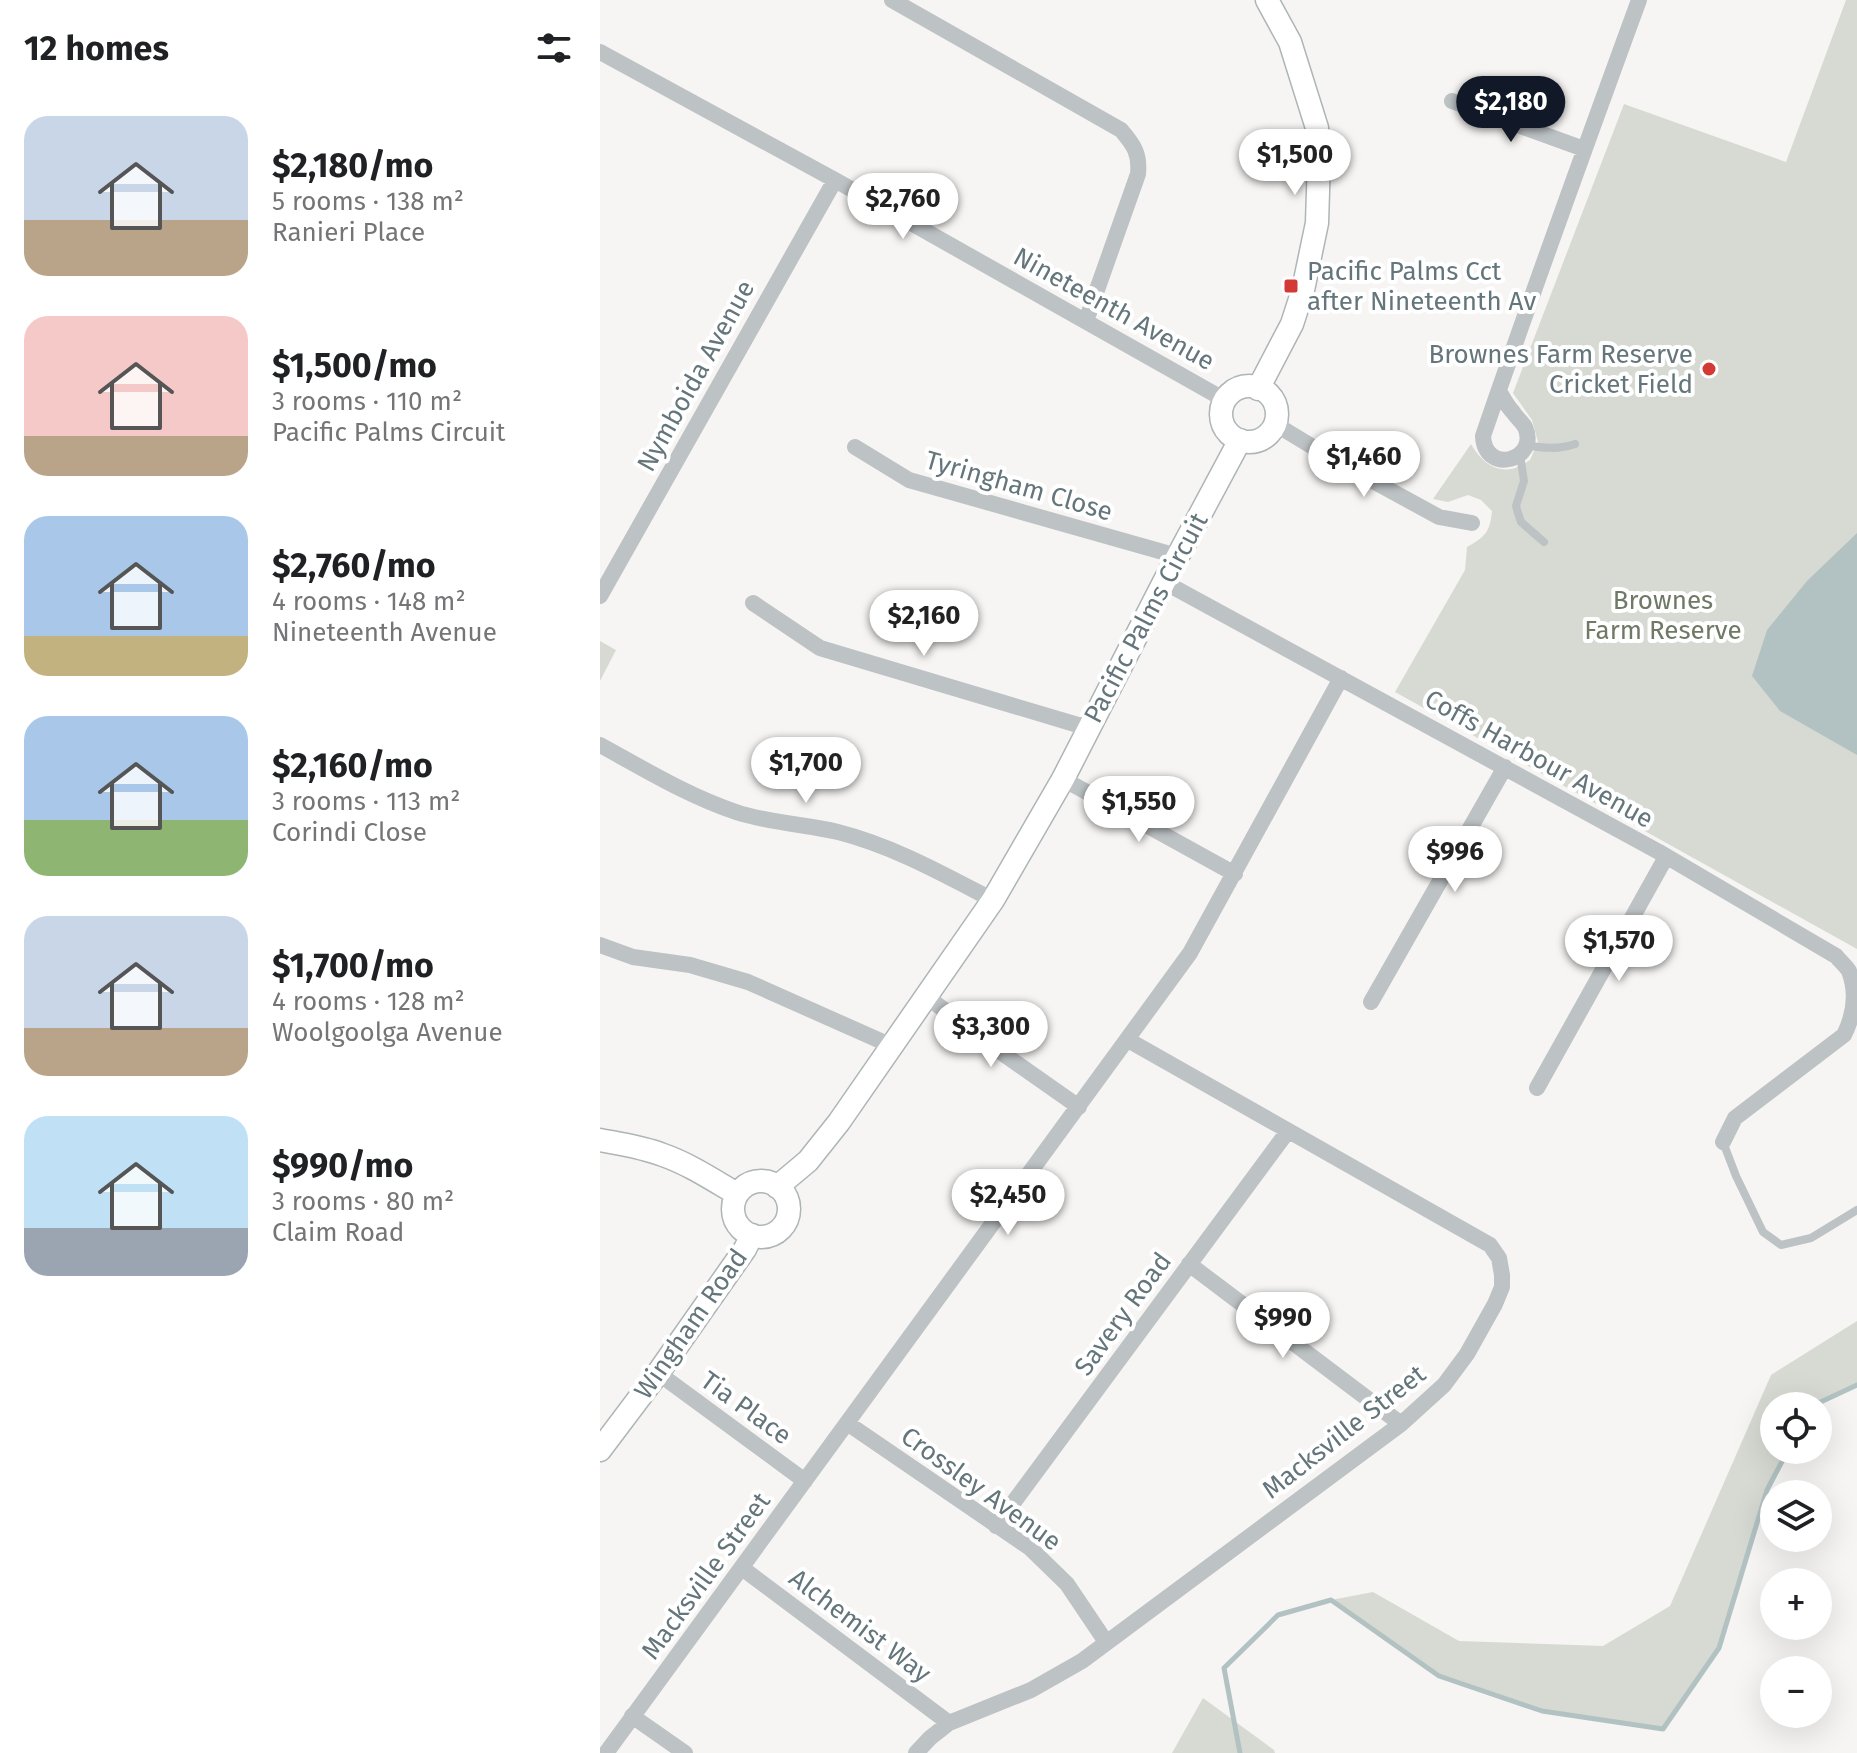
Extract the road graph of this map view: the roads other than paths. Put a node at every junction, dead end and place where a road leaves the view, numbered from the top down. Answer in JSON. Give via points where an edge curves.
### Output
{"nodes":[{"id":1,"x":892,"y":0,"type":"edge"},
{"id":2,"x":1267,"y":0,"type":"edge"},
{"id":3,"x":1639,"y":0,"type":"edge"},
{"id":4,"x":603,"y":59,"type":"edge"},
{"id":5,"x":1452,"y":101,"type":"dead end"},
{"id":6,"x":1584,"y":149,"type":"junction"},
{"id":7,"x":835,"y":180,"type":"junction"},
{"id":8,"x":1086,"y":321,"type":"junction"},
{"id":9,"x":1258,"y":389,"type":"junction"},
{"id":10,"x":1499,"y":391,"type":"junction"},
{"id":11,"x":1225,"y":400,"type":"junction"},
{"id":12,"x":1275,"y":424,"type":"junction"},
{"id":13,"x":1240,"y":440,"type":"junction"},
{"id":14,"x":1575,"y":444,"type":"dead end"},
{"id":15,"x":855,"y":447,"type":"dead end"},
{"id":16,"x":1523,"y":450,"type":"junction"},
{"id":17,"x":1472,"y":523,"type":"dead end"},
{"id":18,"x":1544,"y":542,"type":"dead end"},
{"id":19,"x":1177,"y":556,"type":"junction"},
{"id":20,"x":1164,"y":582,"type":"junction"},
{"id":21,"x":600,"y":596,"type":"edge"},
{"id":22,"x":753,"y":603,"type":"dead end"},
{"id":23,"x":1341,"y":678,"type":"junction"},
{"id":24,"x":1088,"y":728,"type":"junction"},
{"id":25,"x":600,"y":745,"type":"edge"},
{"id":26,"x":1505,"y":767,"type":"junction"},
{"id":27,"x":1063,"y":779,"type":"junction"},
{"id":28,"x":1666,"y":857,"type":"junction"},
{"id":29,"x":1235,"y":874,"type":"junction"},
{"id":30,"x":993,"y":900,"type":"junction"},
{"id":31,"x":600,"y":945,"type":"edge"},
{"id":32,"x":927,"y":997,"type":"junction"},
{"id":33,"x":1371,"y":1002,"type":"dead end"},
{"id":34,"x":1855,"y":1010,"type":"edge"},
{"id":35,"x":1128,"y":1040,"type":"junction"},
{"id":36,"x":892,"y":1046,"type":"junction"},
{"id":37,"x":1537,"y":1088,"type":"dead end"},
{"id":38,"x":1079,"y":1107,"type":"junction"},
{"id":39,"x":1288,"y":1131,"type":"junction"},
{"id":40,"x":600,"y":1140,"type":"edge"},
{"id":41,"x":1723,"y":1142,"type":"joint"},
{"id":42,"x":777,"y":1187,"type":"junction"},
{"id":43,"x":737,"y":1194,"type":"junction"},
{"id":44,"x":1857,"y":1210,"type":"edge"},
{"id":45,"x":752,"y":1235,"type":"junction"},
{"id":46,"x":1189,"y":1264,"type":"junction"},
{"id":47,"x":658,"y":1373,"type":"junction"},
{"id":48,"x":847,"y":1423,"type":"junction"},
{"id":49,"x":1401,"y":1424,"type":"junction"},
{"id":50,"x":600,"y":1450,"type":"edge"},
{"id":51,"x":805,"y":1481,"type":"junction"},
{"id":52,"x":996,"y":1526,"type":"junction"},
{"id":53,"x":742,"y":1568,"type":"junction"},
{"id":54,"x":1106,"y":1642,"type":"junction"},
{"id":55,"x":632,"y":1716,"type":"junction"},
{"id":56,"x":949,"y":1723,"type":"junction"},
{"id":57,"x":606,"y":1753,"type":"edge"},
{"id":58,"x":685,"y":1753,"type":"edge"},
{"id":59,"x":916,"y":1753,"type":"edge"}],
"edges":[{"from":1,"to":8,"type":"street","via":[[1121,130],[1132,142],[1138,174]]},
{"from":2,"to":9,"type":"street","via":[[1290,42],[1317,128],[1318,191],[1303,290],[1292,324]]},
{"from":3,"to":6,"type":"street"},
{"from":4,"to":7,"type":"street","name":"Nineteenth Avenue"},
{"from":5,"to":6,"type":"street"},
{"from":6,"to":10,"type":"street"},
{"from":7,"to":8,"type":"street","name":"Nineteenth Avenue"},
{"from":7,"to":21,"type":"street","name":"Nymboida Avenue"},
{"from":8,"to":11,"type":"street","name":"Nineteenth Avenue"},
{"from":9,"to":11,"type":"street","via":[[1239,388]]},
{"from":9,"to":12,"type":"street","via":[[1275,404]]},
{"from":10,"to":16,"type":"street","via":[[1525,427]]},
{"from":10,"to":16,"type":"street","via":[[1483,441],[1501,460]]},
{"from":11,"to":13,"type":"street","via":[[1223,424]]},
{"from":12,"to":13,"type":"street","via":[[1262,439]]},
{"from":12,"to":17,"type":"street","via":[[1439,517]]},
{"from":13,"to":19,"type":"street","name":"Pacific Palms Circuit"},
{"from":14,"to":16,"type":"lane"},
{"from":15,"to":19,"type":"street","name":"Tyringham Close","via":[[909,480]]},
{"from":16,"to":18,"type":"lane","via":[[1524,481],[1516,506],[1521,522]]},
{"from":19,"to":20,"type":"street","name":"Pacific Palms Circuit"},
{"from":20,"to":23,"type":"street","name":"Coffs Harbour Avenue"},
{"from":20,"to":24,"type":"street","name":"Pacific Palms Circuit"},
{"from":22,"to":24,"type":"street","via":[[820,648]]},
{"from":23,"to":26,"type":"street","name":"Coffs Harbour Avenue"},
{"from":23,"to":29,"type":"street","name":"Macksville Street"},
{"from":24,"to":27,"type":"street","name":"Pacific Palms Circuit"},
{"from":25,"to":30,"type":"street","via":[[737,813],[882,845]]},
{"from":26,"to":28,"type":"street","name":"Coffs Harbour Avenue"},
{"from":26,"to":33,"type":"street"},
{"from":27,"to":29,"type":"street"},
{"from":27,"to":30,"type":"street","name":"Pacific Palms Circuit"},
{"from":28,"to":34,"type":"street","name":"Coffs Harbour Avenue","via":[[1836,956],[1848,970]]},
{"from":28,"to":37,"type":"street"},
{"from":29,"to":35,"type":"street","name":"Macksville Street","via":[[1190,953]]},
{"from":30,"to":32,"type":"street","name":"Pacific Palms Circuit"},
{"from":31,"to":36,"type":"street","via":[[748,982]]},
{"from":32,"to":36,"type":"street","name":"Pacific Palms Circuit"},
{"from":32,"to":38,"type":"street"},
{"from":34,"to":41,"type":"street","name":"Coffs Harbour Avenue","via":[[1844,1035],[1735,1118]]},
{"from":35,"to":38,"type":"street","name":"Macksville Street"},
{"from":35,"to":39,"type":"street","name":"Macksville Street"},
{"from":36,"to":42,"type":"street","name":"Pacific Palms Circuit","via":[[808,1161]]},
{"from":38,"to":48,"type":"street","name":"Macksville Street"},
{"from":39,"to":46,"type":"street","name":"Savery Road"},
{"from":39,"to":49,"type":"street","name":"Macksville Street","via":[[1490,1245],[1499,1258],[1502,1287],[1467,1354],[1444,1385]]},
{"from":40,"to":43,"type":"street","via":[[664,1155]]},
{"from":41,"to":44,"type":"lane","name":"Coffs Harbour Avenue","via":[[1763,1232],[1781,1245],[1811,1238]]},
{"from":42,"to":43,"type":"street","via":[[758,1181]]},
{"from":42,"to":45,"type":"street","via":[[787,1199],[784,1224],[774,1233]]},
{"from":43,"to":45,"type":"street","via":[[734,1218]]},
{"from":45,"to":47,"type":"street","name":"Wingham Road"},
{"from":46,"to":49,"type":"street"},
{"from":46,"to":52,"type":"street","name":"Savery Road"},
{"from":47,"to":50,"type":"street","name":"Wingham Road"},
{"from":47,"to":51,"type":"street","name":"Tia Place"},
{"from":48,"to":51,"type":"street","name":"Macksville Street"},
{"from":48,"to":52,"type":"street","name":"Crossley Avenue"},
{"from":49,"to":54,"type":"street","name":"Macksville Street"},
{"from":51,"to":53,"type":"street","name":"Macksville Street"},
{"from":52,"to":54,"type":"street","name":"Crossley Avenue","via":[[1030,1548],[1067,1584]]},
{"from":53,"to":55,"type":"street","name":"Macksville Street"},
{"from":53,"to":56,"type":"street","name":"Alchemist Way"},
{"from":54,"to":56,"type":"street","name":"Macksville Street","via":[[1031,1690]]},
{"from":55,"to":57,"type":"street","name":"Macksville Street"},
{"from":55,"to":58,"type":"street"},
{"from":56,"to":59,"type":"street","name":"Macksville Street"}]}
